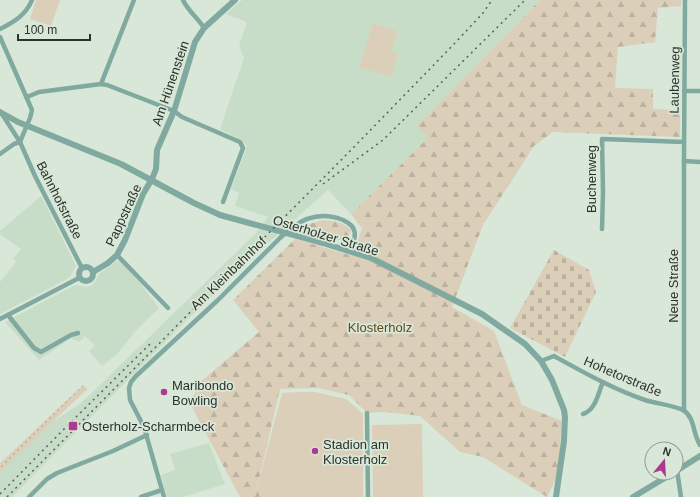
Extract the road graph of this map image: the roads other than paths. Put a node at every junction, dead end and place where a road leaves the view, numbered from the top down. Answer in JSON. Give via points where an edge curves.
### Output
{"nodes":[{"id":1,"x":32,"y":0,"type":"edge"},
{"id":2,"x":134,"y":0,"type":"edge"},
{"id":3,"x":183,"y":0,"type":"edge"},
{"id":4,"x":235,"y":0,"type":"edge"},
{"id":5,"x":686,"y":0,"type":"edge"},
{"id":6,"x":204,"y":28,"type":"junction"},
{"id":7,"x":0,"y":29,"type":"edge"},
{"id":8,"x":0,"y":37,"type":"edge"},
{"id":9,"x":100,"y":84,"type":"junction"},
{"id":10,"x":684,"y":91,"type":"junction"},
{"id":11,"x":700,"y":91,"type":"edge"},
{"id":12,"x":27,"y":97,"type":"junction"},
{"id":13,"x":174,"y":111,"type":"junction"},
{"id":14,"x":0,"y":112,"type":"edge"},
{"id":15,"x":27,"y":125,"type":"junction"},
{"id":16,"x":20,"y":142,"type":"junction"},
{"id":17,"x":684,"y":142,"type":"junction"},
{"id":18,"x":0,"y":154,"type":"edge"},
{"id":19,"x":684,"y":161,"type":"junction"},
{"id":20,"x":700,"y":162,"type":"edge"},
{"id":21,"x":152,"y":180,"type":"junction"},
{"id":22,"x":223,"y":202,"type":"dead end"},
{"id":23,"x":602,"y":229,"type":"dead end"},
{"id":24,"x":351,"y":251,"type":"junction"},
{"id":25,"x":117,"y":255,"type":"junction"},
{"id":26,"x":82,"y":268,"type":"junction"},
{"id":27,"x":93,"y":272,"type":"junction"},
{"id":28,"x":79,"y":278,"type":"junction"},
{"id":29,"x":168,"y":308,"type":"dead end"},
{"id":30,"x":8,"y":315,"type":"junction"},
{"id":31,"x":0,"y":319,"type":"edge"},
{"id":32,"x":78,"y":333,"type":"dead end"},
{"id":33,"x":541,"y":361,"type":"junction"},
{"id":34,"x":604,"y":382,"type":"junction"},
{"id":35,"x":684,"y":410,"type":"junction"},
{"id":36,"x":367,"y":413,"type":"dead end"},
{"id":37,"x":584,"y":414,"type":"dead end"},
{"id":38,"x":146,"y":435,"type":"junction"},
{"id":39,"x":700,"y":445,"type":"edge"},
{"id":40,"x":700,"y":456,"type":"edge"},
{"id":41,"x":684,"y":466,"type":"edge"},
{"id":42,"x":659,"y":481,"type":"edge"},
{"id":43,"x":677,"y":481,"type":"edge"},
{"id":44,"x":162,"y":490,"type":"junction"},
{"id":45,"x":29,"y":497,"type":"edge"},
{"id":46,"x":141,"y":497,"type":"edge"},
{"id":47,"x":164,"y":497,"type":"edge"},
{"id":48,"x":368,"y":497,"type":"edge"},
{"id":49,"x":556,"y":497,"type":"edge"},
{"id":50,"x":633,"y":497,"type":"edge"},
{"id":51,"x":681,"y":497,"type":"edge"}],
"edges":[{"from":1,"to":7,"type":"street","via":[[29,8],[18,19]]},
{"from":2,"to":9,"type":"street"},
{"from":3,"to":6,"type":"street","name":"Am Hünenstein"},
{"from":4,"to":6,"type":"street"},
{"from":5,"to":10,"type":"street","name":"Laubenweg"},
{"from":6,"to":13,"type":"street","name":"Am Hünenstein","via":[[195,42]]},
{"from":8,"to":12,"type":"street"},
{"from":9,"to":12,"type":"street","via":[[39,92]]},
{"from":9,"to":13,"type":"street","via":[[120,89]]},
{"from":10,"to":11,"type":"street"},
{"from":10,"to":17,"type":"street","name":"Laubenweg"},
{"from":12,"to":15,"type":"street","via":[[32,110]]},
{"from":13,"to":21,"type":"street","name":"Am Hünenstein","via":[[157,150],[156,169]]},
{"from":13,"to":22,"type":"street","via":[[182,117],[240,142],[244,148]]},
{"from":14,"to":15,"type":"street","name":"Bahnhofstraße"},
{"from":14,"to":16,"type":"street","name":"Bahnhofstraße"},
{"from":15,"to":16,"type":"street"},
{"from":15,"to":21,"type":"street","name":"Osterholzer Straße","via":[[121,164]]},
{"from":16,"to":18,"type":"street"},
{"from":16,"to":26,"type":"street","name":"Bahnhofstraße"},
{"from":17,"to":19,"type":"street","name":"Laubenweg"},
{"from":17,"to":23,"type":"street","name":"Buchenweg","via":[[602,139]]},
{"from":19,"to":20,"type":"street"},
{"from":19,"to":35,"type":"street","name":"Neue Straße"},
{"from":21,"to":24,"type":"street","name":"Osterholzer Straße","via":[[194,204],[220,215]]},
{"from":21,"to":25,"type":"street","name":"Pappstraße","via":[[143,194]]},
{"from":24,"to":33,"type":"street","name":"Osterholzer Straße","via":[[371,258],[482,314],[524,344]]},
{"from":24,"to":38,"type":"street","name":"Am Kleinbahnhof","bridge":true,"via":[[354,230],[348,222],[335,217],[325,215],[303,220],[281,237],[131,382],[130,400]]},
{"from":25,"to":27,"type":"street","name":"Pappstraße"},
{"from":25,"to":29,"type":"street"},
{"from":26,"to":27,"type":"street","via":[[89,268]]},
{"from":26,"to":28,"type":"street"},
{"from":27,"to":28,"type":"street","via":[[89,281],[84,282]]},
{"from":28,"to":30,"type":"street"},
{"from":30,"to":31,"type":"street"},
{"from":30,"to":32,"type":"street","via":[[34,348],[41,352],[70,334]]},
{"from":33,"to":34,"type":"street","name":"Hohetorstraße","via":[[554,356]]},
{"from":33,"to":49,"type":"street","name":"Osterholzer Straße","via":[[552,380],[565,417]]},
{"from":34,"to":35,"type":"street","name":"Hohetorstraße","via":[[645,400]]},
{"from":34,"to":37,"type":"street","via":[[598,399],[588,413]]},
{"from":35,"to":39,"type":"street","via":[[692,422]]},
{"from":36,"to":48,"type":"street"},
{"from":38,"to":44,"type":"street"},
{"from":38,"to":45,"type":"street","via":[[47,479]]},
{"from":40,"to":41,"type":"street"},
{"from":42,"to":50,"type":"street"},
{"from":43,"to":51,"type":"street"},
{"from":44,"to":46,"type":"street"},
{"from":44,"to":47,"type":"street"}]}
